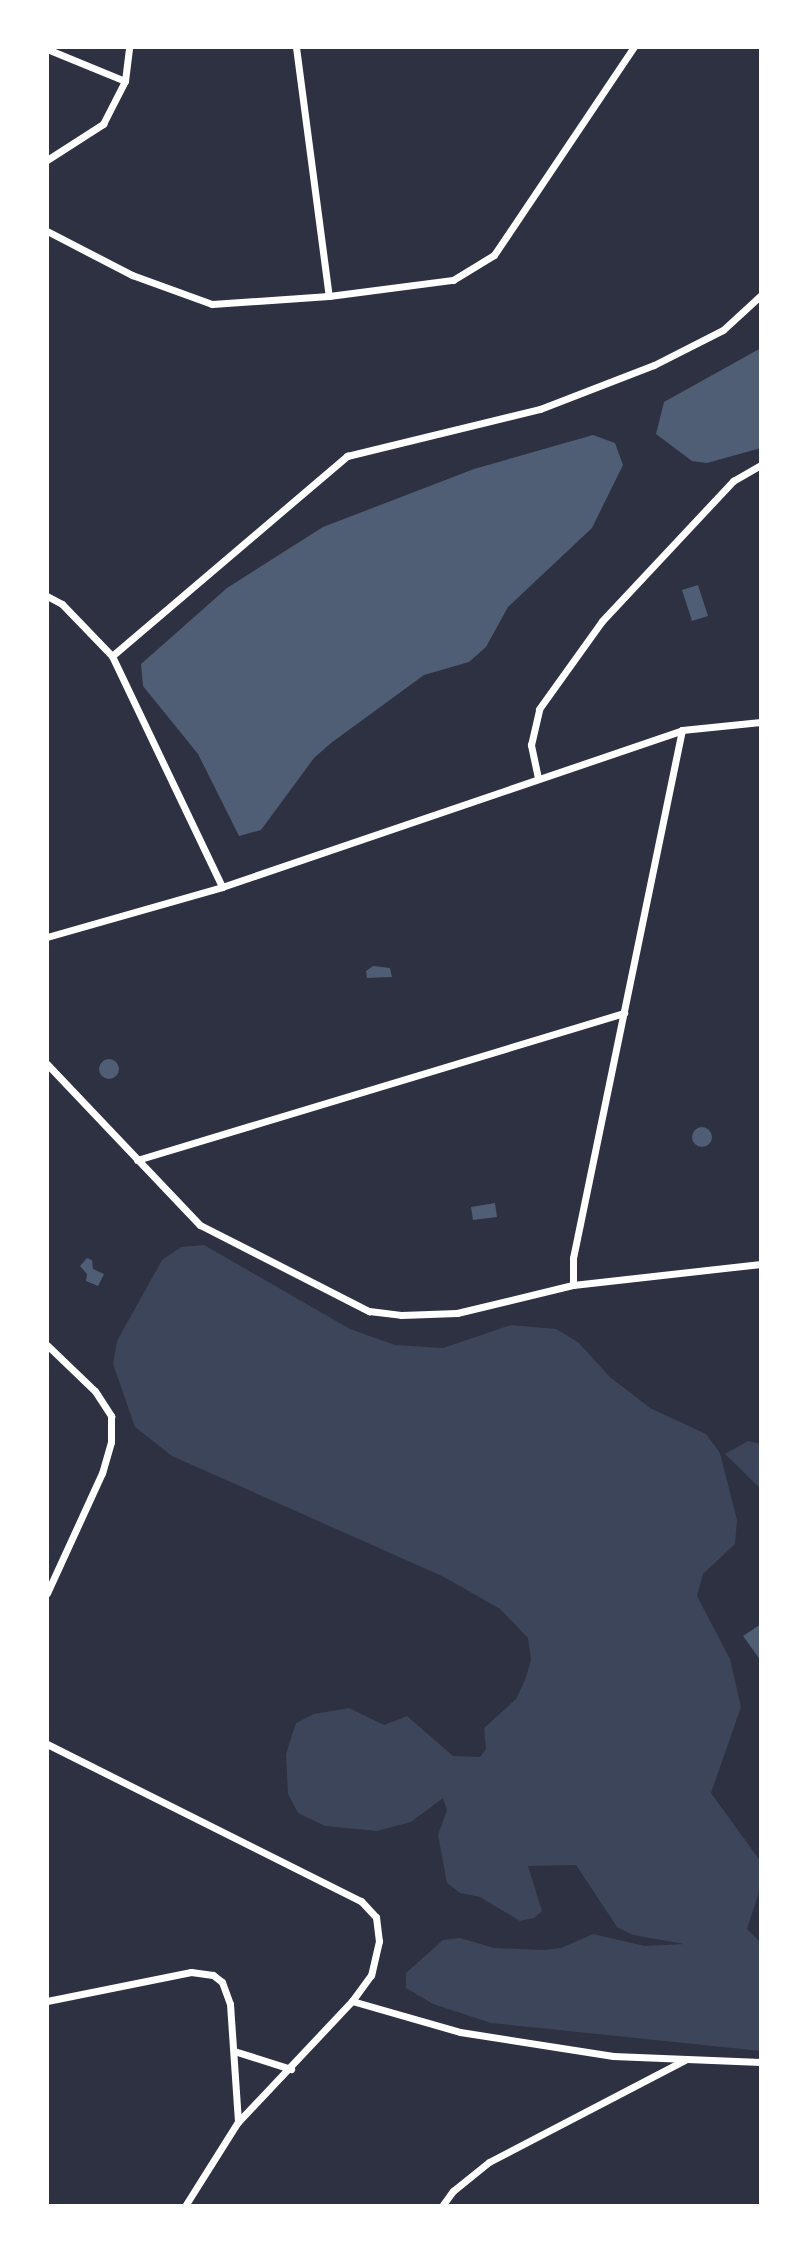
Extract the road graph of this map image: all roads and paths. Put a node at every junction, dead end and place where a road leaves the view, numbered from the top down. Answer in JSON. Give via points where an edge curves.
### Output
{"nodes":[{"id":1,"x":128,"y":47,"type":"edge"},
{"id":2,"x":296,"y":47,"type":"edge"},
{"id":3,"x":634,"y":47,"type":"edge"},
{"id":4,"x":47,"y":49,"type":"edge"},
{"id":5,"x":125,"y":80,"type":"junction"},
{"id":6,"x":47,"y":160,"type":"edge"},
{"id":7,"x":47,"y":231,"type":"edge"},
{"id":8,"x":761,"y":295,"type":"edge"},
{"id":9,"x":329,"y":296,"type":"junction"},
{"id":10,"x":761,"y":465,"type":"edge"},
{"id":11,"x":47,"y":596,"type":"edge"},
{"id":12,"x":112,"y":656,"type":"junction"},
{"id":13,"x":761,"y":722,"type":"edge"},
{"id":14,"x":682,"y":730,"type":"junction"},
{"id":15,"x":538,"y":778,"type":"junction"},
{"id":16,"x":222,"y":887,"type":"junction"},
{"id":17,"x":47,"y":937,"type":"edge"},
{"id":18,"x":624,"y":1013,"type":"junction"},
{"id":19,"x":47,"y":1064,"type":"edge"},
{"id":20,"x":136,"y":1160,"type":"junction"},
{"id":21,"x":761,"y":1264,"type":"edge"},
{"id":22,"x":573,"y":1285,"type":"junction"},
{"id":23,"x":47,"y":1345,"type":"edge"},
{"id":24,"x":47,"y":1593,"type":"edge"},
{"id":25,"x":47,"y":1744,"type":"edge"},
{"id":26,"x":47,"y":2001,"type":"edge"},
{"id":27,"x":352,"y":2001,"type":"junction"},
{"id":28,"x":234,"y":2051,"type":"junction"},
{"id":29,"x":685,"y":2060,"type":"junction"},
{"id":30,"x":761,"y":2062,"type":"edge"},
{"id":31,"x":291,"y":2069,"type":"junction"},
{"id":32,"x":238,"y":2123,"type":"junction"},
{"id":33,"x":185,"y":2206,"type":"edge"},
{"id":34,"x":443,"y":2206,"type":"edge"}],
"edges":[{"from":1,"to":5,"type":"street"},
{"from":2,"to":9,"type":"street"},
{"from":3,"to":9,"type":"street","via":[[494,255],[453,280]]},
{"from":4,"to":5,"type":"street"},
{"from":5,"to":6,"type":"street","via":[[103,124]]},
{"from":7,"to":9,"type":"street","via":[[132,275],[202,302]]},
{"from":8,"to":12,"type":"street","via":[[723,330],[641,370],[540,409],[347,456]]},
{"from":10,"to":15,"type":"street","via":[[733,481],[602,621],[538,709],[531,745]]},
{"from":11,"to":12,"type":"street","via":[[61,604]]},
{"from":12,"to":16,"type":"street"},
{"from":13,"to":14,"type":"street"},
{"from":14,"to":15,"type":"street"},
{"from":14,"to":18,"type":"street"},
{"from":15,"to":16,"type":"street"},
{"from":16,"to":17,"type":"street"},
{"from":18,"to":20,"type":"street"},
{"from":18,"to":22,"type":"street","via":[[573,1258]]},
{"from":19,"to":20,"type":"street"},
{"from":20,"to":22,"type":"street","via":[[200,1225],[369,1311],[457,1313]]},
{"from":21,"to":22,"type":"street"},
{"from":23,"to":24,"type":"street","via":[[95,1391],[110,1416],[111,1442],[103,1473]]},
{"from":25,"to":27,"type":"street","via":[[361,1901],[376,1917],[379,1941],[371,1975]]},
{"from":26,"to":28,"type":"street","via":[[191,1972],[213,1975],[228,1992]]},
{"from":27,"to":29,"type":"street","via":[[460,2032],[613,2056]]},
{"from":27,"to":31,"type":"street"},
{"from":28,"to":31,"type":"street"},
{"from":28,"to":32,"type":"street"},
{"from":29,"to":30,"type":"street"},
{"from":29,"to":34,"type":"street","via":[[489,2161],[453,2190]]},
{"from":31,"to":32,"type":"street"},
{"from":32,"to":33,"type":"street"}]}
